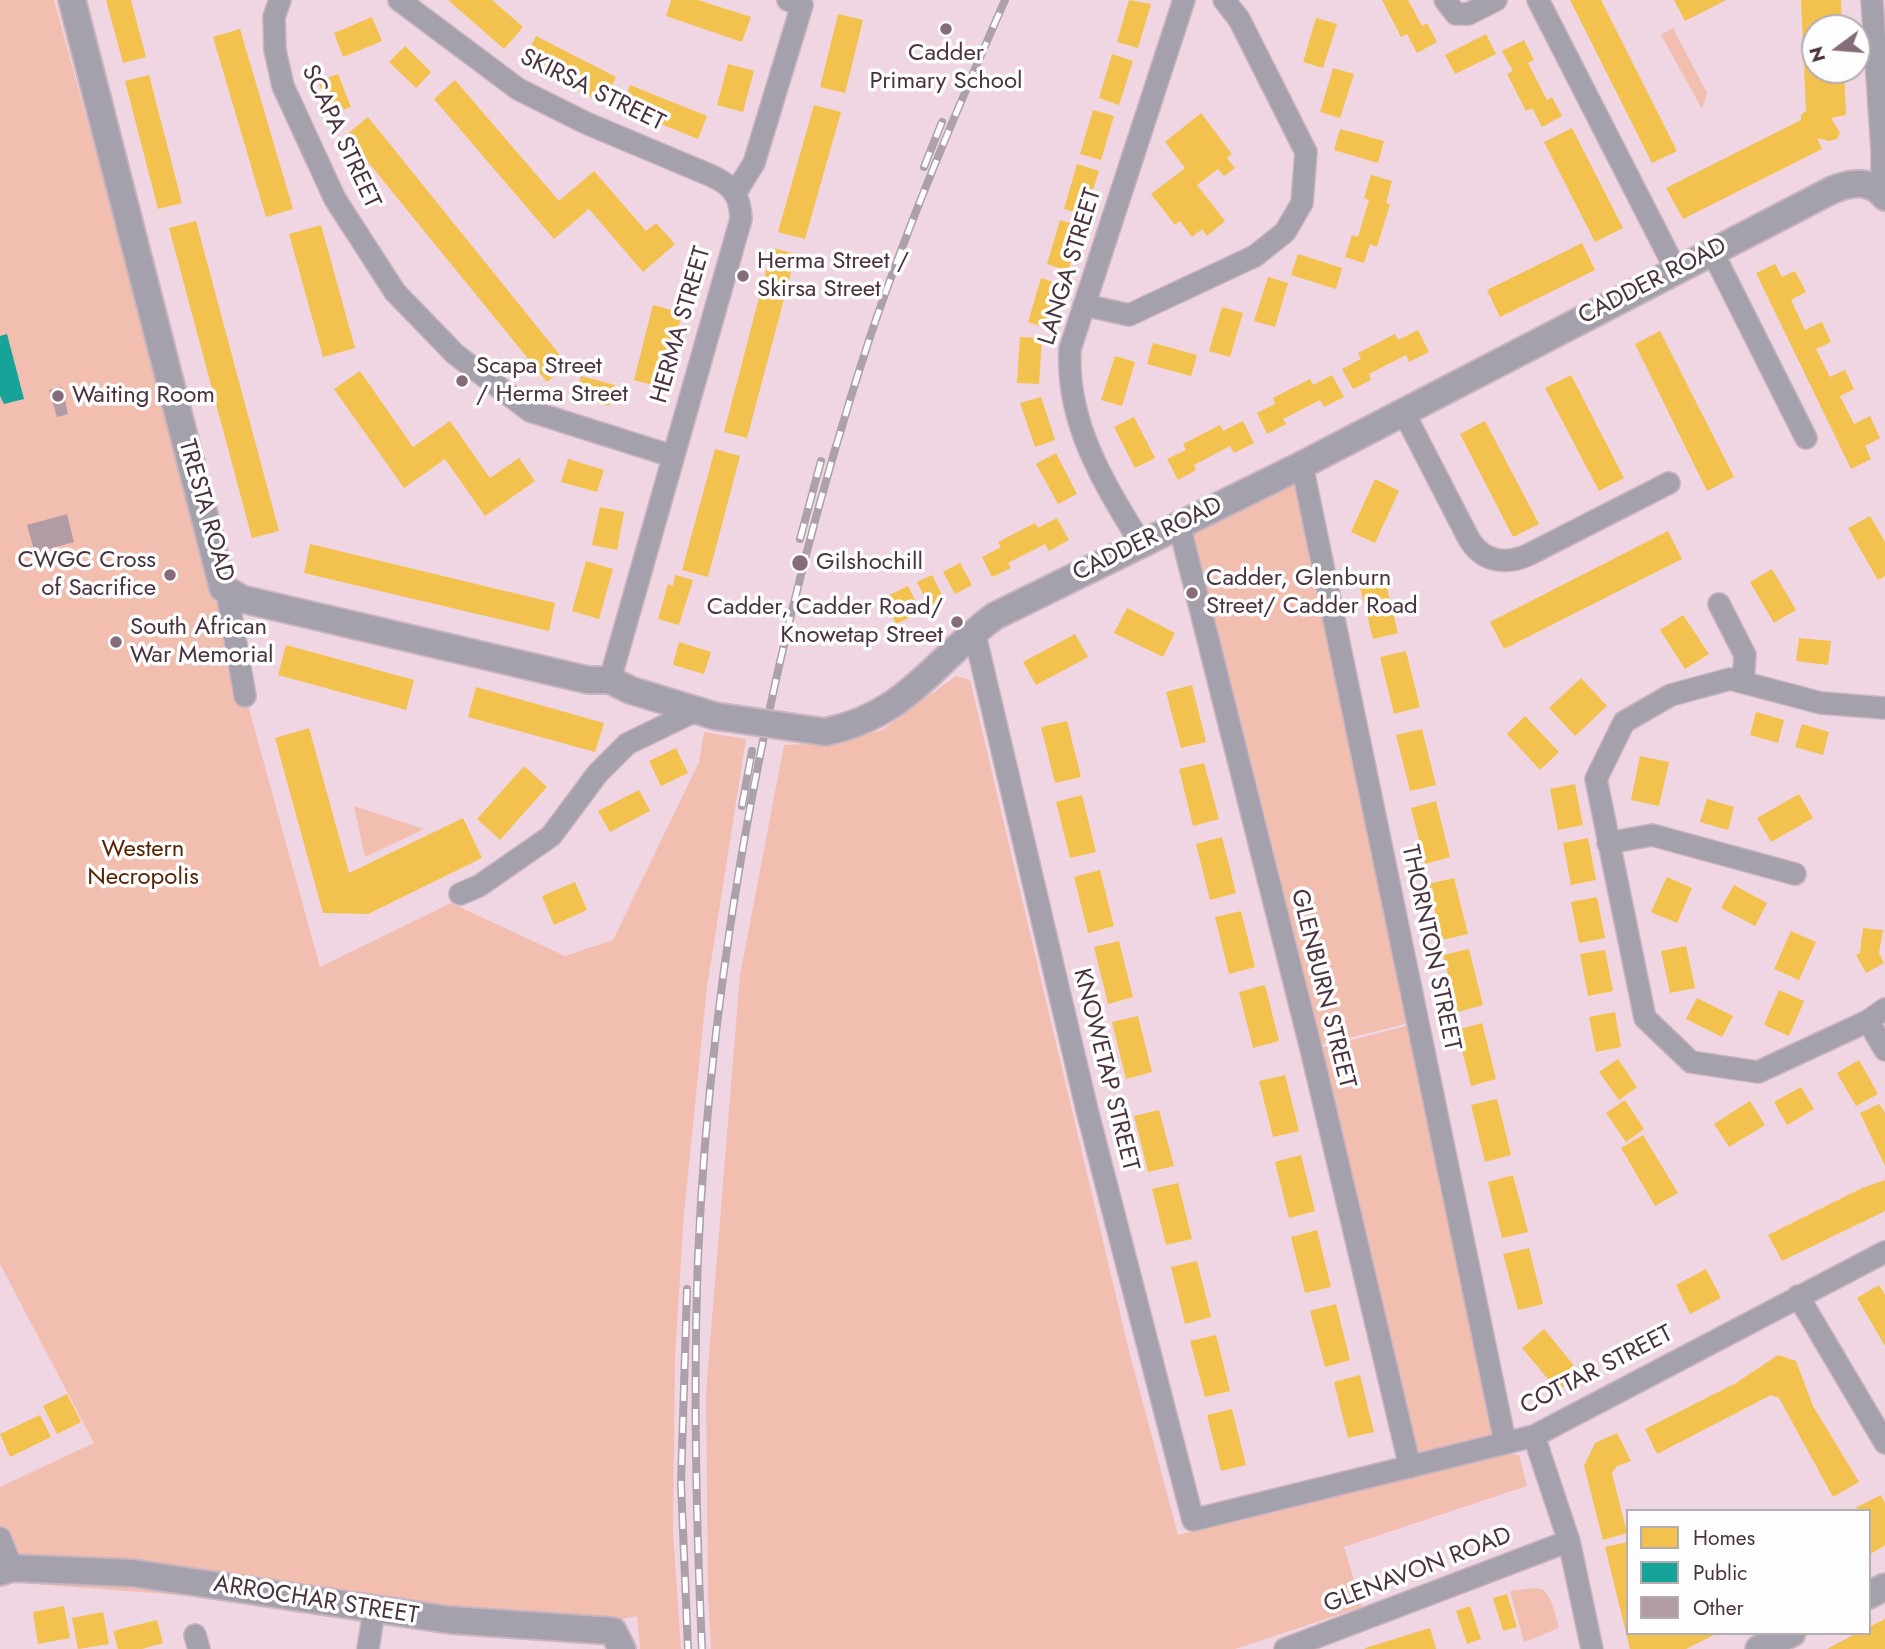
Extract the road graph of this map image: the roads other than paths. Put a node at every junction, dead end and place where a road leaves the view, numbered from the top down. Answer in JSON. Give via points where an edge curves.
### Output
{"nodes":[{"id":1,"x":72,"y":0,"type":"edge"},
{"id":2,"x":280,"y":0,"type":"edge"},
{"id":3,"x":399,"y":0,"type":"edge"},
{"id":4,"x":788,"y":0,"type":"edge"},
{"id":5,"x":1184,"y":0,"type":"edge"},
{"id":6,"x":1224,"y":0,"type":"edge"},
{"id":7,"x":1446,"y":0,"type":"edge"},
{"id":8,"x":1496,"y":0,"type":"edge"},
{"id":9,"x":1538,"y":0,"type":"edge"},
{"id":10,"x":1872,"y":0,"type":"edge"},
{"id":11,"x":736,"y":192,"type":"junction"},
{"id":12,"x":1881,"y":193,"type":"edge"},
{"id":13,"x":1712,"y":251,"type":"junction"},
{"id":14,"x":1676,"y":270,"type":"junction"},
{"id":15,"x":1084,"y":305,"type":"junction"},
{"id":16,"x":1403,"y":411,"type":"junction"},
{"id":17,"x":1806,"y":438,"type":"dead end"},
{"id":18,"x":672,"y":456,"type":"junction"},
{"id":19,"x":1302,"y":465,"type":"junction"},
{"id":20,"x":1669,"y":483,"type":"dead end"},
{"id":21,"x":1179,"y":524,"type":"junction"},
{"id":22,"x":1140,"y":542,"type":"junction"},
{"id":23,"x":227,"y":592,"type":"junction"},
{"id":24,"x":1719,"y":604,"type":"dead end"},
{"id":25,"x":974,"y":631,"type":"junction"},
{"id":26,"x":610,"y":680,"type":"junction"},
{"id":27,"x":1743,"y":682,"type":"junction"},
{"id":28,"x":245,"y":696,"type":"dead end"},
{"id":29,"x":1885,"y":708,"type":"edge"},
{"id":30,"x":706,"y":713,"type":"junction"},
{"id":31,"x":1608,"y":843,"type":"junction"},
{"id":32,"x":1795,"y":874,"type":"dead end"},
{"id":33,"x":460,"y":894,"type":"dead end"},
{"id":34,"x":1877,"y":1015,"type":"edge"},
{"id":35,"x":1885,"y":1050,"type":"edge"},
{"id":36,"x":1885,"y":1252,"type":"edge"},
{"id":37,"x":1798,"y":1296,"type":"junction"},
{"id":38,"x":1534,"y":1436,"type":"junction"},
{"id":39,"x":1505,"y":1442,"type":"junction"},
{"id":40,"x":1885,"y":1443,"type":"edge"},
{"id":41,"x":1410,"y":1467,"type":"junction"},
{"id":42,"x":1193,"y":1520,"type":"joint"},
{"id":43,"x":0,"y":1538,"type":"edge"},
{"id":44,"x":1569,"y":1541,"type":"junction"},
{"id":45,"x":6,"y":1570,"type":"edge"},
{"id":46,"x":374,"y":1611,"type":"junction"},
{"id":47,"x":1788,"y":1635,"type":"edge"},
{"id":48,"x":368,"y":1649,"type":"edge"},
{"id":49,"x":622,"y":1649,"type":"edge"},
{"id":50,"x":1285,"y":1649,"type":"edge"},
{"id":51,"x":1592,"y":1649,"type":"edge"},
{"id":52,"x":1759,"y":1649,"type":"edge"}],
"edges":[{"from":1,"to":23,"type":"street","name":"TRESTA ROAD"},
{"from":2,"to":18,"type":"street","name":"SCAPA STREET","via":[[274,17],[275,50],[283,86],[335,199],[395,292],[455,354],[530,411]]},
{"from":3,"to":11,"type":"street","name":"SKIRSA STREET","via":[[518,89],[712,176]]},
{"from":4,"to":11,"type":"street","via":[[802,5],[754,163]]},
{"from":5,"to":15,"type":"street","name":"LANGA STREET"},
{"from":6,"to":15,"type":"street","via":[[1239,19],[1306,152],[1302,203],[1285,232],[1255,256],[1142,309],[1129,315]]},
{"from":7,"to":8,"type":"street","via":[[1456,14],[1464,15]]},
{"from":9,"to":14,"type":"street"},
{"from":10,"to":12,"type":"street"},
{"from":11,"to":18,"type":"street","name":"HERMA STREET","via":[[741,219]]},
{"from":12,"to":13,"type":"street","name":"CADDER ROAD","via":[[1856,183],[1842,186]]},
{"from":13,"to":14,"type":"street","name":"CADDER ROAD"},
{"from":13,"to":17,"type":"street"},
{"from":14,"to":16,"type":"street","name":"CADDER ROAD"},
{"from":15,"to":22,"type":"street","name":"LANGA STREET","via":[[1070,349],[1075,411],[1097,471]]},
{"from":16,"to":19,"type":"street","name":"CADDER ROAD"},
{"from":16,"to":20,"type":"street","via":[[1469,539],[1479,553],[1493,560],[1510,562],[1528,555]]},
{"from":18,"to":26,"type":"street","name":"HERMA STREET"},
{"from":19,"to":21,"type":"street","name":"CADDER ROAD"},
{"from":19,"to":39,"type":"street","name":"THORNTON STREET"},
{"from":21,"to":22,"type":"street","name":"CADDER ROAD"},
{"from":21,"to":41,"type":"street","name":"GLENBURN STREET"},
{"from":22,"to":25,"type":"street","name":"CADDER ROAD"},
{"from":23,"to":26,"type":"street","name":"TRESTA ROAD","via":[[588,680]]},
{"from":23,"to":28,"type":"street"},
{"from":24,"to":27,"type":"street","via":[[1745,655]]},
{"from":25,"to":30,"type":"street","name":"CADDER ROAD","bridge":true,"via":[[905,698],[854,726],[825,732]]},
{"from":25,"to":42,"type":"street","name":"KNOWETAP STREET","via":[[1087,1110]]},
{"from":26,"to":30,"type":"street","name":"TRESTA ROAD"},
{"from":27,"to":29,"type":"street","via":[[1821,703]]},
{"from":27,"to":31,"type":"street","via":[[1730,679],[1671,695],[1624,722],[1596,779]]},
{"from":30,"to":33,"type":"street","via":[[627,744],[598,772],[551,836]]},
{"from":31,"to":32,"type":"street","via":[[1652,835]]},
{"from":31,"to":34,"type":"street","via":[[1645,1018],[1691,1062],[1758,1072]]},
{"from":34,"to":35,"type":"street"},
{"from":36,"to":37,"type":"street","name":"COTTAR STREET"},
{"from":37,"to":38,"type":"street","name":"COTTAR STREET"},
{"from":37,"to":40,"type":"street"},
{"from":38,"to":39,"type":"street","name":"COTTAR STREET"},
{"from":38,"to":44,"type":"street"},
{"from":39,"to":41,"type":"street","name":"COTTAR STREET"},
{"from":41,"to":42,"type":"street","name":"COTTAR STREET"},
{"from":43,"to":45,"type":"street"},
{"from":44,"to":50,"type":"street","name":"GLENAVON ROAD"},
{"from":44,"to":51,"type":"street"},
{"from":45,"to":46,"type":"street","name":"ARROCHAR STREET","via":[[132,1573]]},
{"from":46,"to":48,"type":"street"},
{"from":46,"to":49,"type":"street","name":"ARROCHAR STREET","via":[[613,1631]]},
{"from":47,"to":52,"type":"street"}]}
